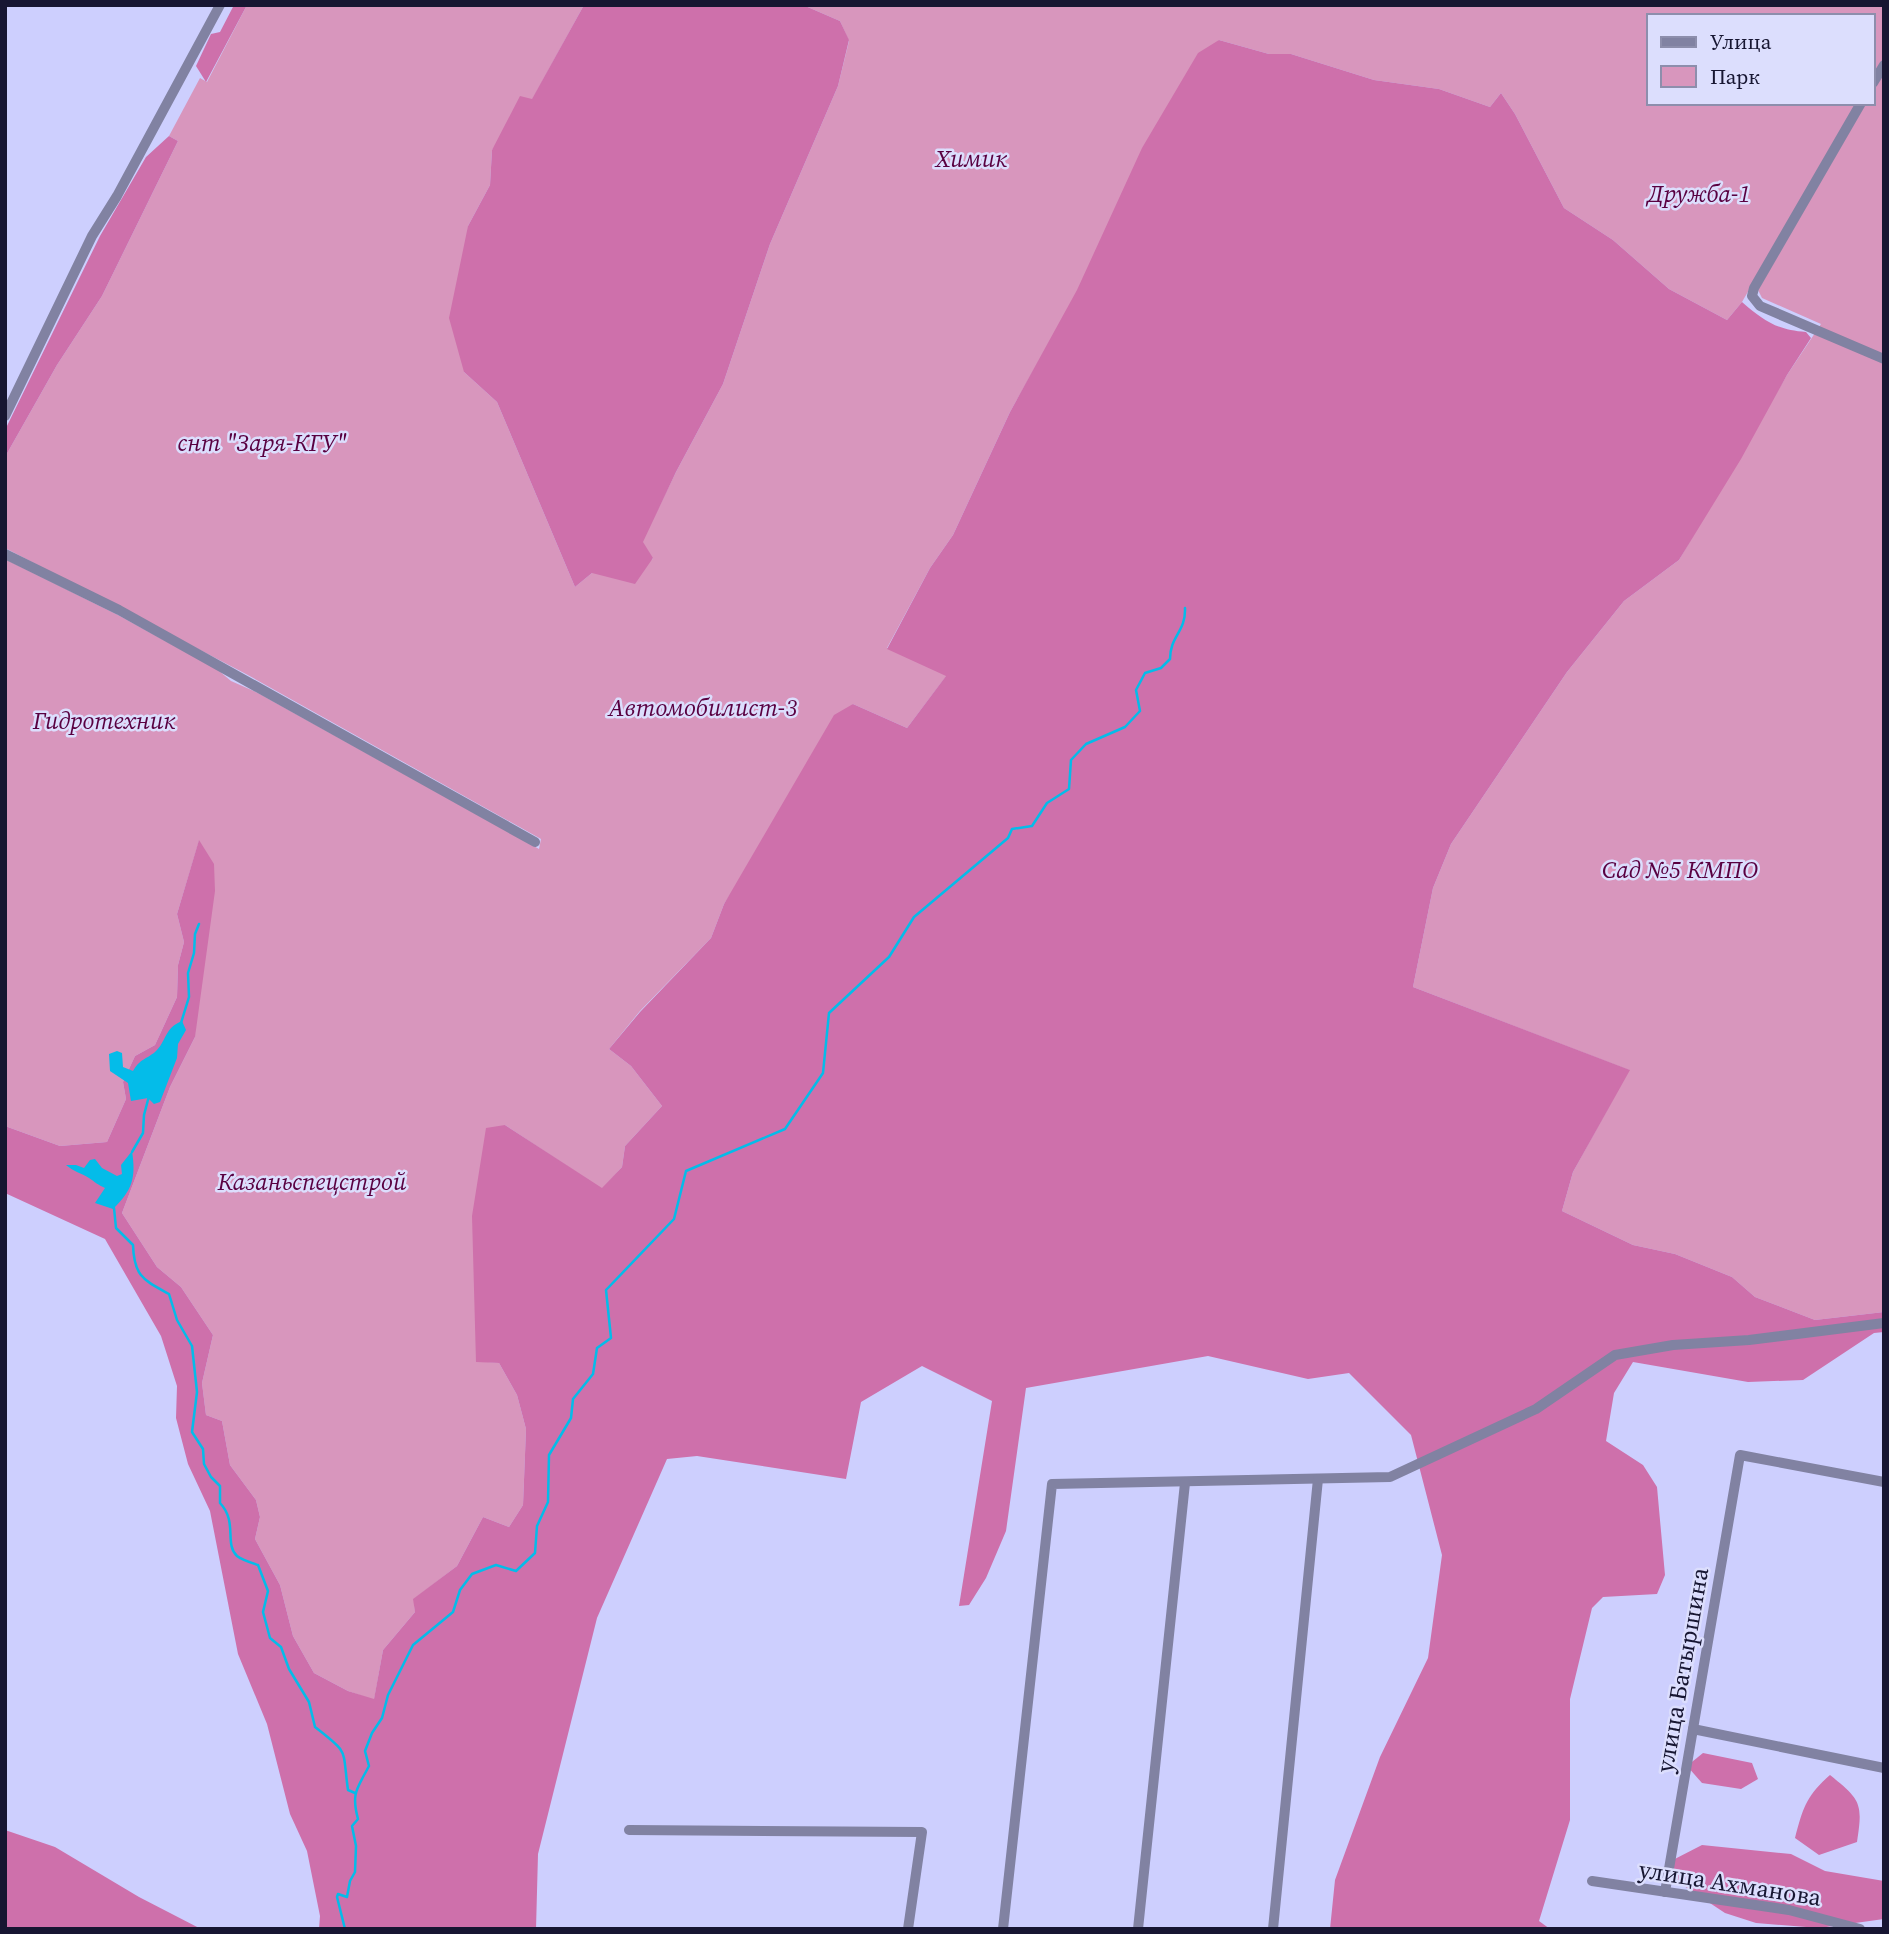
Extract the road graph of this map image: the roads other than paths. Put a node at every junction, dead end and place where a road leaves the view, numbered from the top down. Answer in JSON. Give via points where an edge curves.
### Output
{"nodes":[{"id":1,"x":220,"y":5,"type":"edge"},
{"id":2,"x":1860,"y":105,"type":"edge"},
{"id":3,"x":1884,"y":359,"type":"edge"},
{"id":4,"x":5,"y":416,"type":"edge"},
{"id":5,"x":5,"y":554,"type":"edge"},
{"id":6,"x":536,"y":842,"type":"dead end"},
{"id":7,"x":1884,"y":1323,"type":"edge"},
{"id":8,"x":1318,"y":1479,"type":"junction"},
{"id":9,"x":1884,"y":1482,"type":"edge"},
{"id":10,"x":1185,"y":1483,"type":"junction"},
{"id":11,"x":1693,"y":1729,"type":"junction"},
{"id":12,"x":1884,"y":1768,"type":"edge"},
{"id":13,"x":629,"y":1830,"type":"dead end"},
{"id":14,"x":1592,"y":1881,"type":"dead end"},
{"id":15,"x":1665,"y":1892,"type":"junction"},
{"id":16,"x":908,"y":1929,"type":"edge"},
{"id":17,"x":1003,"y":1929,"type":"edge"},
{"id":18,"x":1138,"y":1929,"type":"edge"},
{"id":19,"x":1273,"y":1929,"type":"edge"},
{"id":20,"x":1860,"y":1929,"type":"edge"}],
"edges":[{"from":1,"to":4,"type":"street","via":[[92,236]]},
{"from":2,"to":3,"type":"street","via":[[1752,296],[1760,306]]},
{"from":5,"to":6,"type":"street","via":[[119,610]]},
{"from":7,"to":8,"type":"street","via":[[1615,1355],[1536,1409],[1390,1477]]},
{"from":8,"to":10,"type":"street"},
{"from":8,"to":19,"type":"street"},
{"from":9,"to":11,"type":"street","name":"улица Батыршина","via":[[1741,1455]]},
{"from":10,"to":17,"type":"street","via":[[1052,1484]]},
{"from":10,"to":18,"type":"street"},
{"from":11,"to":12,"type":"street"},
{"from":11,"to":15,"type":"street","name":"улица Батыршина"},
{"from":13,"to":16,"type":"street","via":[[922,1832]]},
{"from":14,"to":15,"type":"street","name":"улица Ахманова"},
{"from":15,"to":20,"type":"street","name":"улица Ахманова","via":[[1789,1910]]}]}
